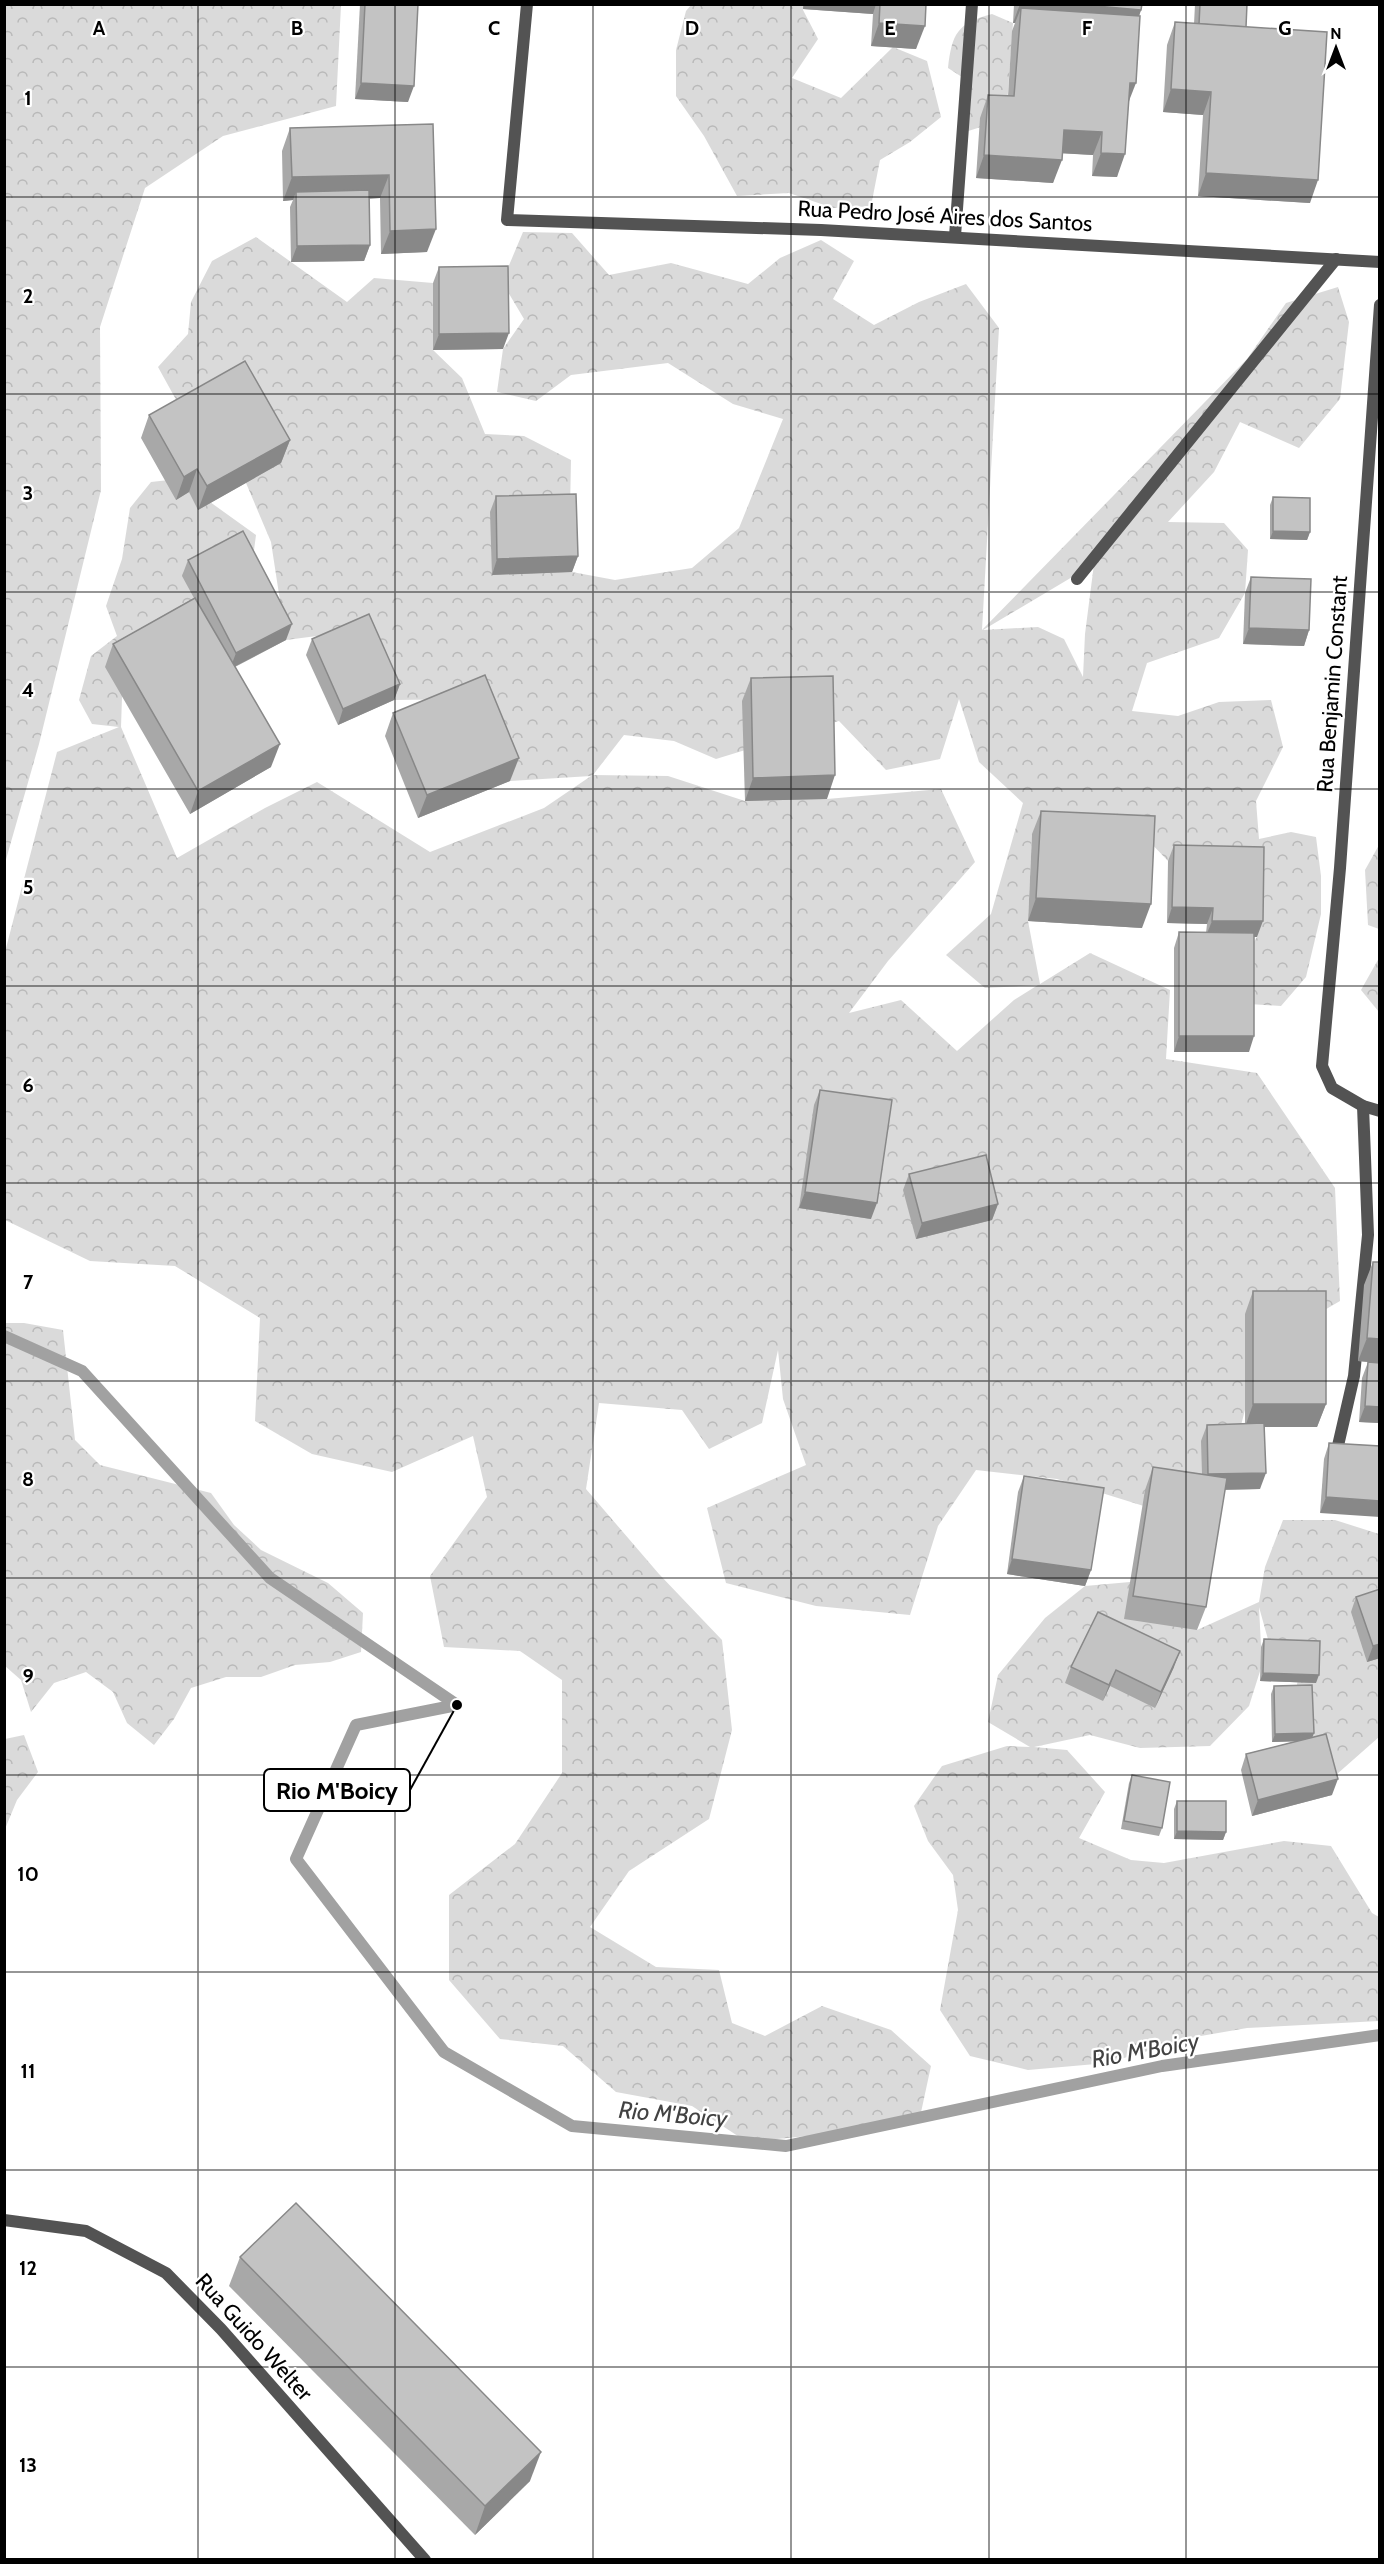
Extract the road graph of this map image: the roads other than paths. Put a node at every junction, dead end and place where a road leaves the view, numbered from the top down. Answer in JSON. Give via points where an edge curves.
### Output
{"nodes":[{"id":1,"x":527,"y":4,"type":"edge"},
{"id":2,"x":972,"y":4,"type":"edge"},
{"id":3,"x":955,"y":236,"type":"junction"},
{"id":4,"x":1336,"y":259,"type":"junction"},
{"id":5,"x":1380,"y":262,"type":"edge"},
{"id":6,"x":1380,"y":305,"type":"edge"},
{"id":7,"x":1077,"y":579,"type":"dead end"},
{"id":8,"x":1362,"y":1106,"type":"junction"},
{"id":9,"x":1380,"y":1111,"type":"edge"},
{"id":10,"x":1337,"y":1450,"type":"edge"},
{"id":11,"x":4,"y":2220,"type":"edge"},
{"id":12,"x":424,"y":2559,"type":"edge"}],
"edges":[{"from":1,"to":3,"type":"street","name":"Rua Pedro José Aires dos Santos","via":[[507,220]]},
{"from":2,"to":3,"type":"street"},
{"from":3,"to":4,"type":"street","name":"Rua Pedro José Aires dos Santos"},
{"from":4,"to":5,"type":"street","name":"Rua Pedro José Aires dos Santos"},
{"from":4,"to":7,"type":"street"},
{"from":6,"to":8,"type":"street","name":"Rua Benjamin Constant","via":[[1323,1066],[1332,1088]]},
{"from":8,"to":9,"type":"street"},
{"from":8,"to":10,"type":"street","via":[[1368,1235],[1354,1376]]},
{"from":11,"to":12,"type":"street","name":"Rua Guido Welter","via":[[86,2231],[166,2273],[221,2329]]}]}
